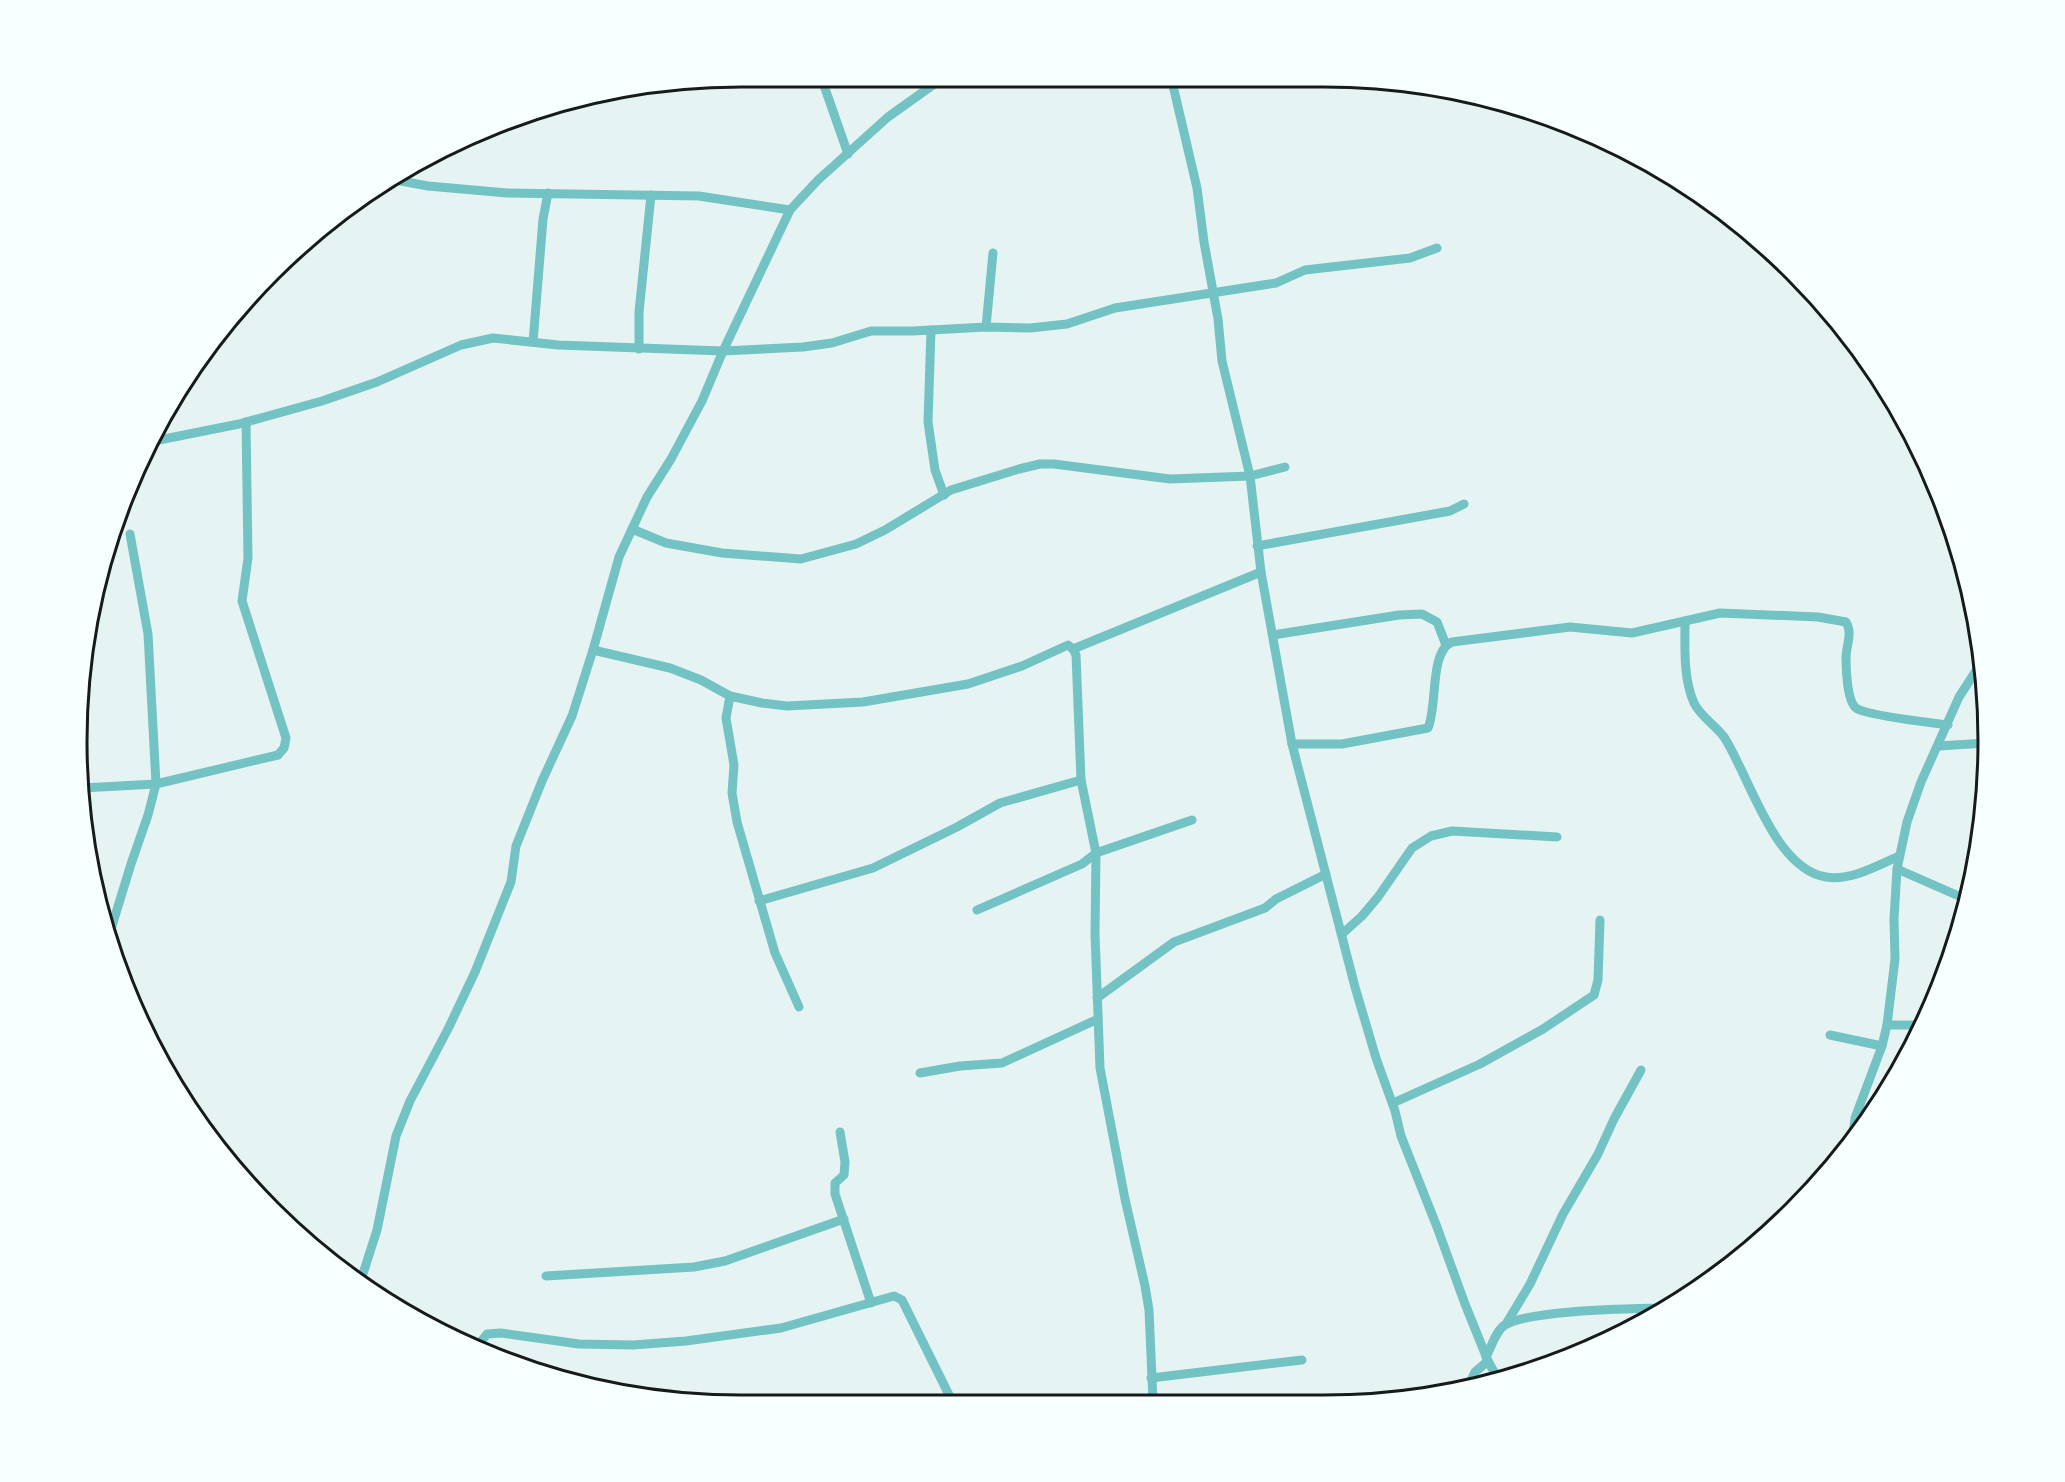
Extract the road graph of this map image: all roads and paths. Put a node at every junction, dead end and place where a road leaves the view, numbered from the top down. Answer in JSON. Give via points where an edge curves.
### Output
{"nodes":[{"id":1,"x":825,"y":87,"type":"edge"},
{"id":2,"x":929,"y":87,"type":"edge"},
{"id":3,"x":1174,"y":87,"type":"edge"},
{"id":4,"x":848,"y":154,"type":"junction"},
{"id":5,"x":404,"y":181,"type":"edge"},
{"id":6,"x":548,"y":193,"type":"junction"},
{"id":7,"x":651,"y":195,"type":"junction"},
{"id":8,"x":790,"y":210,"type":"junction"},
{"id":9,"x":1437,"y":248,"type":"dead end"},
{"id":10,"x":993,"y":253,"type":"dead end"},
{"id":11,"x":1213,"y":293,"type":"junction"},
{"id":12,"x":986,"y":327,"type":"junction"},
{"id":13,"x":930,"y":330,"type":"junction"},
{"id":14,"x":533,"y":342,"type":"junction"},
{"id":15,"x":639,"y":349,"type":"junction"},
{"id":16,"x":723,"y":351,"type":"junction"},
{"id":17,"x":246,"y":422,"type":"junction"},
{"id":18,"x":161,"y":440,"type":"edge"},
{"id":19,"x":1285,"y":467,"type":"dead end"},
{"id":20,"x":1250,"y":476,"type":"junction"},
{"id":21,"x":944,"y":495,"type":"junction"},
{"id":22,"x":1464,"y":504,"type":"dead end"},
{"id":23,"x":632,"y":529,"type":"junction"},
{"id":24,"x":130,"y":534,"type":"dead end"},
{"id":25,"x":1257,"y":546,"type":"junction"},
{"id":26,"x":1261,"y":572,"type":"junction"},
{"id":27,"x":1685,"y":621,"type":"junction"},
{"id":28,"x":1273,"y":635,"type":"junction"},
{"id":29,"x":1446,"y":645,"type":"junction"},
{"id":30,"x":1073,"y":649,"type":"junction"},
{"id":31,"x":593,"y":650,"type":"junction"},
{"id":32,"x":1974,"y":674,"type":"edge"},
{"id":33,"x":730,"y":696,"type":"junction"},
{"id":34,"x":1948,"y":725,"type":"junction"},
{"id":35,"x":1292,"y":744,"type":"junction"},
{"id":36,"x":1978,"y":744,"type":"edge"},
{"id":37,"x":1939,"y":746,"type":"junction"},
{"id":38,"x":1081,"y":780,"type":"junction"},
{"id":39,"x":156,"y":784,"type":"junction"},
{"id":40,"x":88,"y":788,"type":"edge"},
{"id":41,"x":1192,"y":820,"type":"dead end"},
{"id":42,"x":1557,"y":837,"type":"dead end"},
{"id":43,"x":1096,"y":853,"type":"junction"},
{"id":44,"x":1899,"y":856,"type":"junction"},
{"id":45,"x":1897,"y":869,"type":"junction"},
{"id":46,"x":1326,"y":874,"type":"junction"},
{"id":47,"x":1959,"y":896,"type":"edge"},
{"id":48,"x":759,"y":901,"type":"junction"},
{"id":49,"x":977,"y":910,"type":"dead end"},
{"id":50,"x":1600,"y":920,"type":"dead end"},
{"id":51,"x":113,"y":923,"type":"edge"},
{"id":52,"x":1342,"y":934,"type":"junction"},
{"id":53,"x":1097,"y":998,"type":"junction"},
{"id":54,"x":799,"y":1007,"type":"dead end"},
{"id":55,"x":1098,"y":1019,"type":"junction"},
{"id":56,"x":1887,"y":1025,"type":"junction"},
{"id":57,"x":1913,"y":1025,"type":"edge"},
{"id":58,"x":1830,"y":1035,"type":"dead end"},
{"id":59,"x":1882,"y":1046,"type":"junction"},
{"id":60,"x":1641,"y":1070,"type":"dead end"},
{"id":61,"x":920,"y":1073,"type":"dead end"},
{"id":62,"x":1393,"y":1103,"type":"junction"},
{"id":63,"x":1854,"y":1123,"type":"edge"},
{"id":64,"x":840,"y":1132,"type":"dead end"},
{"id":65,"x":844,"y":1220,"type":"junction"},
{"id":66,"x":363,"y":1274,"type":"edge"},
{"id":67,"x":546,"y":1276,"type":"dead end"},
{"id":68,"x":871,"y":1303,"type":"junction"},
{"id":69,"x":1648,"y":1309,"type":"edge"},
{"id":70,"x":1506,"y":1324,"type":"junction"},
{"id":71,"x":482,"y":1341,"type":"edge"},
{"id":72,"x":1487,"y":1359,"type":"junction"},
{"id":73,"x":1302,"y":1360,"type":"dead end"},
{"id":74,"x":1494,"y":1373,"type":"edge"},
{"id":75,"x":1151,"y":1378,"type":"junction"},
{"id":76,"x":1472,"y":1378,"type":"edge"},
{"id":77,"x":950,"y":1395,"type":"edge"},
{"id":78,"x":1152,"y":1395,"type":"edge"}],
"edges":[{"from":1,"to":4,"type":"street"},
{"from":2,"to":4,"type":"street","via":[[888,117]]},
{"from":3,"to":11,"type":"street","via":[[1197,188]]},
{"from":4,"to":8,"type":"street"},
{"from":5,"to":6,"type":"street","via":[[470,190]]},
{"from":6,"to":7,"type":"street"},
{"from":6,"to":14,"type":"street"},
{"from":7,"to":8,"type":"street","via":[[699,196]]},
{"from":7,"to":15,"type":"street"},
{"from":8,"to":16,"type":"street"},
{"from":9,"to":11,"type":"street","via":[[1410,258],[1305,270],[1276,283]]},
{"from":10,"to":12,"type":"street"},
{"from":11,"to":12,"type":"street","via":[[1115,308],[1067,324]]},
{"from":11,"to":20,"type":"street","via":[[1222,361]]},
{"from":12,"to":13,"type":"street"},
{"from":13,"to":16,"type":"street","via":[[871,331],[803,347]]},
{"from":13,"to":21,"type":"street","via":[[928,422]]},
{"from":14,"to":15,"type":"street"},
{"from":14,"to":17,"type":"street","via":[[493,338],[470,342],[358,389]]},
{"from":15,"to":16,"type":"street"},
{"from":16,"to":23,"type":"street","via":[[702,401]]},
{"from":17,"to":18,"type":"street"},
{"from":17,"to":39,"type":"street","via":[[248,558],[242,601],[286,738],[284,748],[278,755]]},
{"from":19,"to":20,"type":"street"},
{"from":20,"to":21,"type":"street","via":[[1170,478],[1040,464]]},
{"from":20,"to":25,"type":"street"},
{"from":21,"to":23,"type":"street","via":[[856,544],[801,559],[722,553],[666,543]]},
{"from":22,"to":25,"type":"street","via":[[1450,511]]},
{"from":23,"to":31,"type":"street","via":[[619,557]]},
{"from":24,"to":39,"type":"street","via":[[148,634]]},
{"from":25,"to":26,"type":"street"},
{"from":26,"to":28,"type":"street"},
{"from":26,"to":30,"type":"street"},
{"from":27,"to":29,"type":"street","via":[[1632,633],[1570,627]]},
{"from":27,"to":34,"type":"street","via":[[1720,613],[1846,622],[1850,635],[1846,674],[1854,707]]},
{"from":27,"to":44,"type":"street","via":[[1686,666],[1695,704],[1723,737],[1774,836],[1801,866],[1825,877],[1850,876]]},
{"from":28,"to":29,"type":"street","via":[[1422,614],[1437,622]]},
{"from":28,"to":35,"type":"street"},
{"from":29,"to":35,"type":"street","via":[[1436,669],[1433,717],[1428,728],[1342,744]]},
{"from":30,"to":33,"type":"street","via":[[1068,645],[968,684],[862,702],[787,706]]},
{"from":30,"to":38,"type":"street"},
{"from":31,"to":33,"type":"street","via":[[670,668]]},
{"from":31,"to":66,"type":"street","via":[[572,716],[516,846],[511,882],[475,972],[396,1136],[377,1230]]},
{"from":32,"to":34,"type":"street"},
{"from":33,"to":48,"type":"street","via":[[726,718],[734,765],[736,822]]},
{"from":34,"to":37,"type":"street"},
{"from":35,"to":46,"type":"street"},
{"from":36,"to":37,"type":"street"},
{"from":37,"to":44,"type":"street","via":[[1921,782]]},
{"from":38,"to":43,"type":"street"},
{"from":38,"to":48,"type":"street","via":[[1000,803],[873,868]]},
{"from":39,"to":40,"type":"street"},
{"from":39,"to":51,"type":"street"},
{"from":41,"to":43,"type":"street"},
{"from":42,"to":52,"type":"street","via":[[1452,831],[1431,836],[1412,848],[1378,897]]},
{"from":43,"to":49,"type":"street","via":[[1082,864]]},
{"from":43,"to":53,"type":"street"},
{"from":44,"to":45,"type":"street"},
{"from":45,"to":47,"type":"street"},
{"from":45,"to":56,"type":"street","via":[[1895,959]]},
{"from":46,"to":52,"type":"street"},
{"from":46,"to":53,"type":"street","via":[[1256,912],[1174,942]]},
{"from":48,"to":54,"type":"street","via":[[775,953]]},
{"from":50,"to":62,"type":"street","via":[[1594,995],[1480,1064]]},
{"from":52,"to":62,"type":"street","via":[[1376,1058]]},
{"from":53,"to":55,"type":"street"},
{"from":55,"to":61,"type":"street","via":[[1002,1063]]},
{"from":55,"to":75,"type":"street","via":[[1106,1107],[1149,1310]]},
{"from":56,"to":57,"type":"street"},
{"from":56,"to":59,"type":"street"},
{"from":58,"to":59,"type":"street"},
{"from":59,"to":63,"type":"street"},
{"from":60,"to":70,"type":"street"},
{"from":62,"to":72,"type":"street","via":[[1401,1136]]},
{"from":64,"to":65,"type":"street","via":[[844,1175],[835,1183],[835,1194]]},
{"from":65,"to":67,"type":"street","via":[[715,1263],[655,1271]]},
{"from":65,"to":68,"type":"street"},
{"from":68,"to":71,"type":"street","via":[[782,1328],[686,1341],[633,1346],[579,1344],[501,1333],[487,1334]]},
{"from":68,"to":77,"type":"street","via":[[894,1296],[902,1300]]},
{"from":69,"to":70,"type":"street","via":[[1556,1314]]},
{"from":70,"to":72,"type":"street"},
{"from":72,"to":74,"type":"street"},
{"from":72,"to":76,"type":"street"},
{"from":73,"to":75,"type":"street"},
{"from":75,"to":78,"type":"street"}]}
